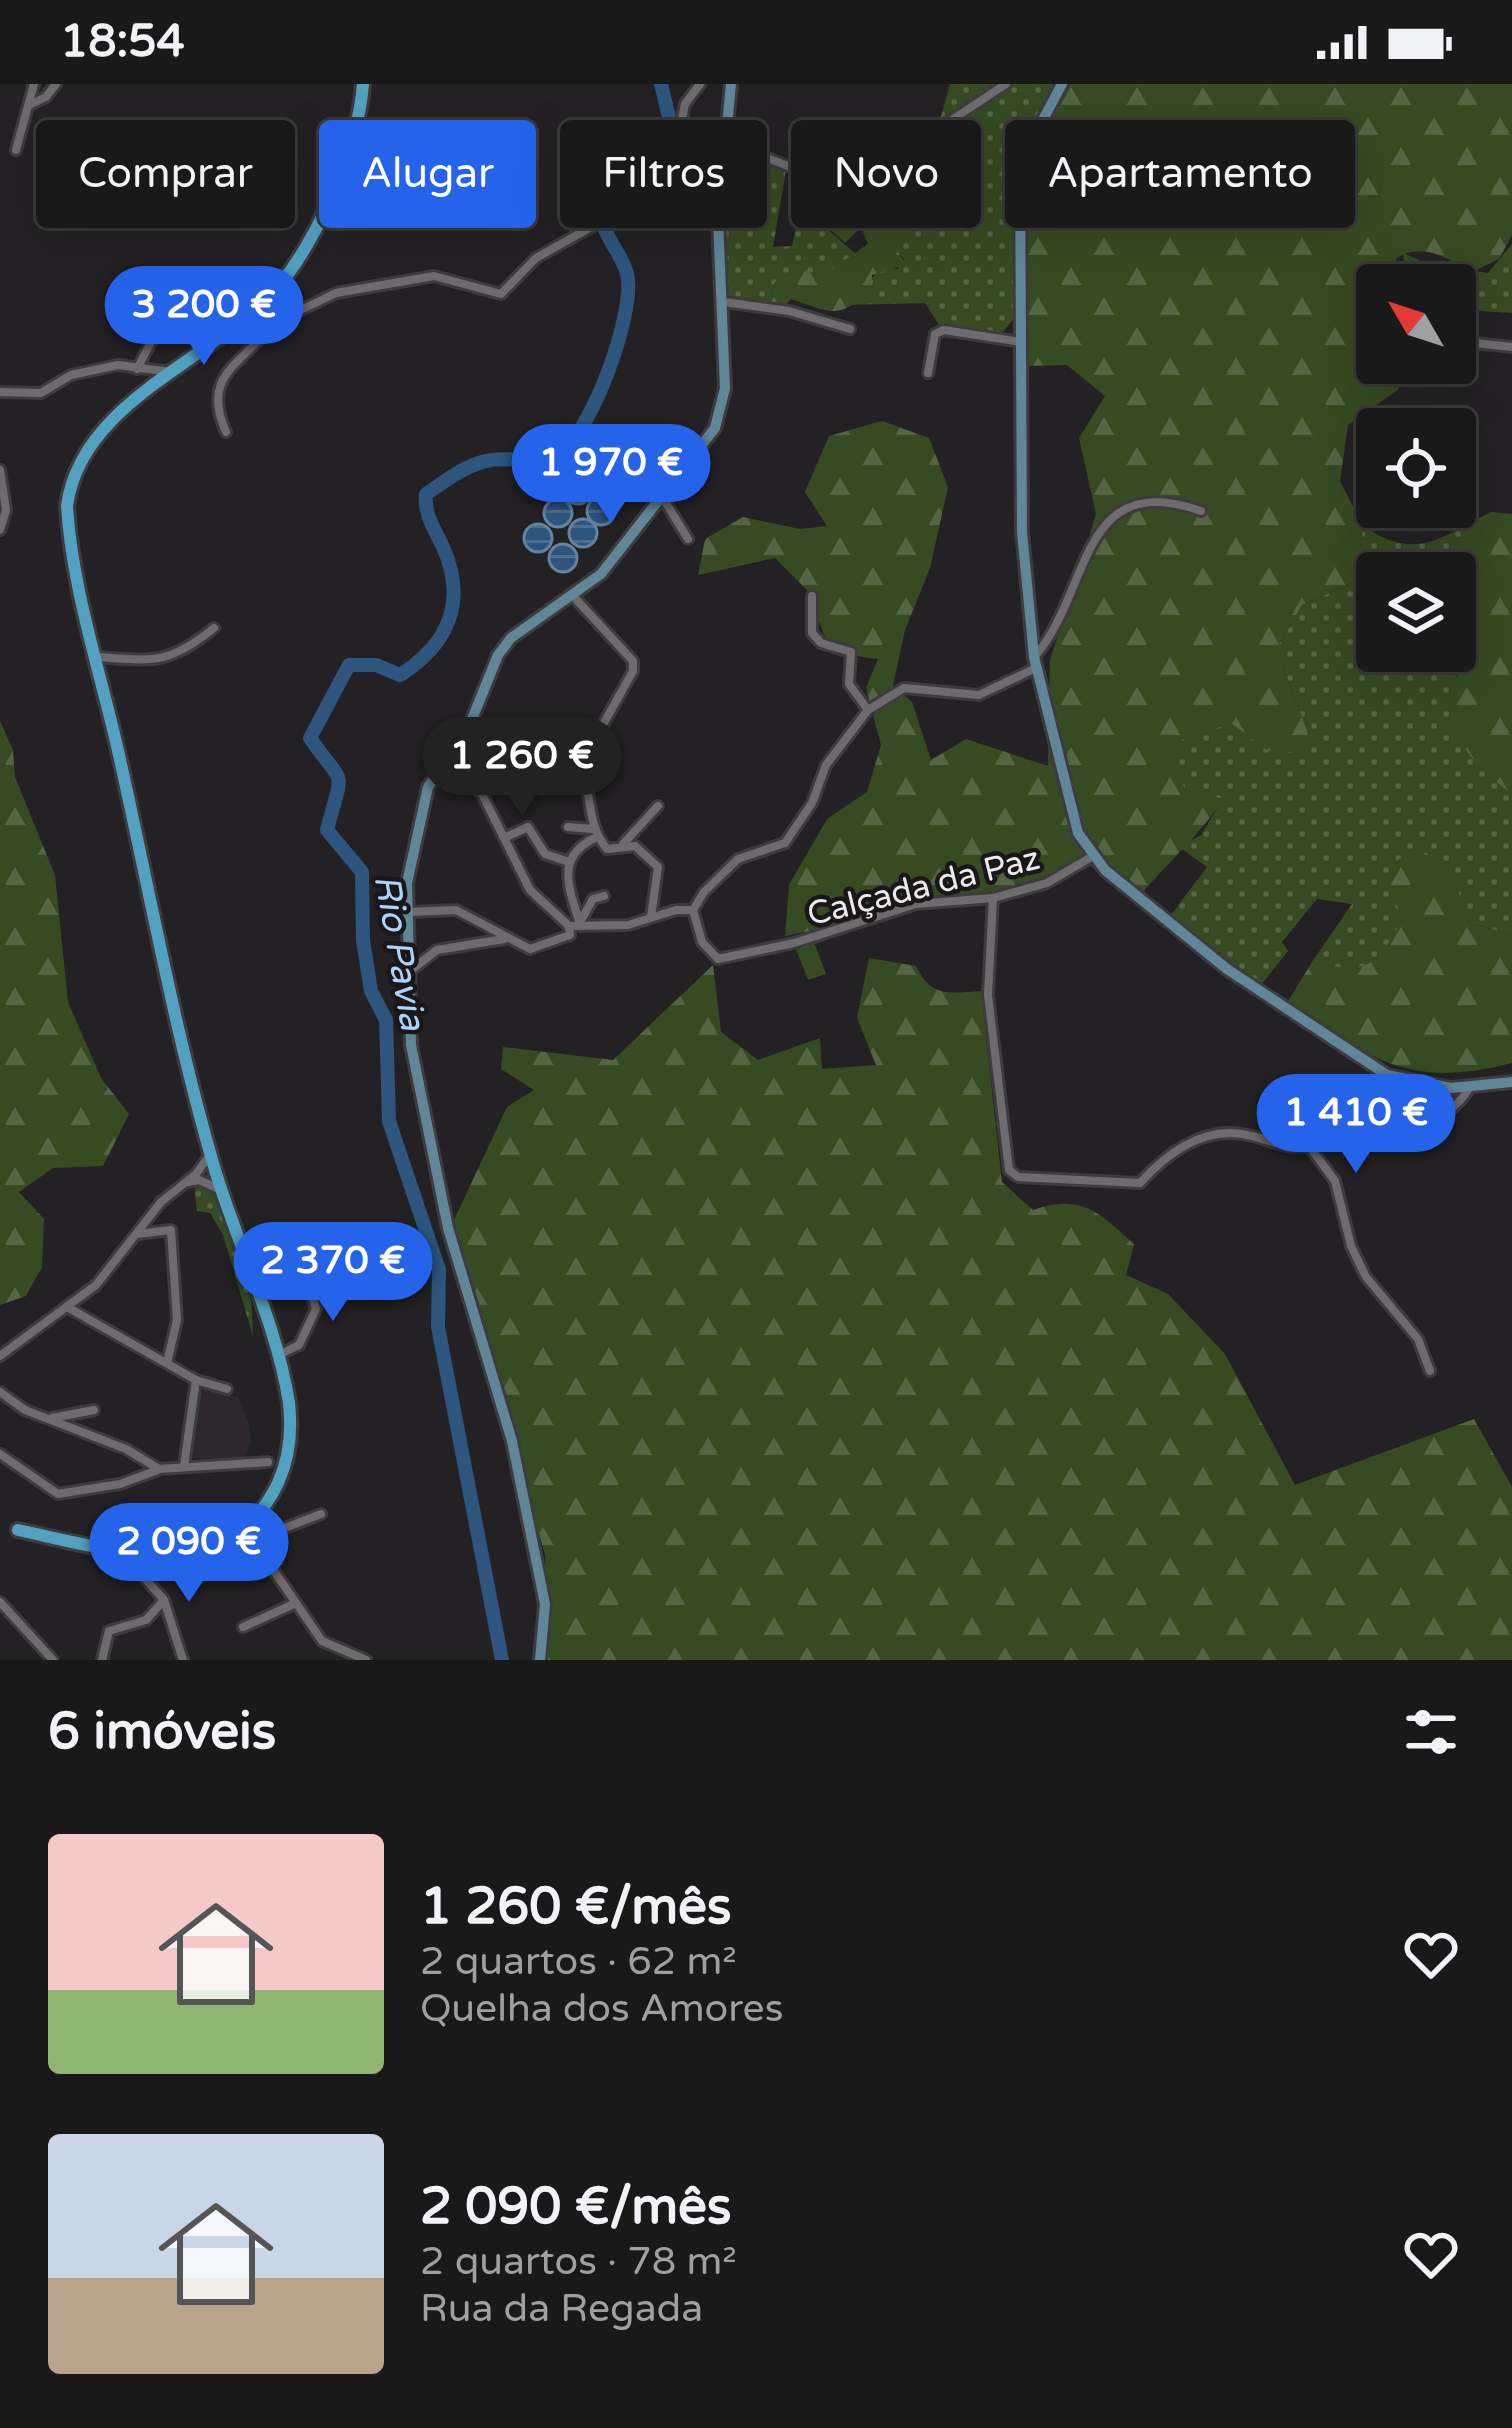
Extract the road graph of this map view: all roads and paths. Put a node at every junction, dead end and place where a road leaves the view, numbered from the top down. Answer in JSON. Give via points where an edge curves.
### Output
{"nodes":[{"id":1,"x":34,"y":84,"type":"edge"},
{"id":2,"x":56,"y":84,"type":"edge"},
{"id":3,"x":363,"y":84,"type":"edge"},
{"id":4,"x":700,"y":84,"type":"edge"},
{"id":5,"x":731,"y":84,"type":"edge"},
{"id":6,"x":1006,"y":84,"type":"edge"},
{"id":7,"x":1062,"y":84,"type":"edge"},
{"id":8,"x":29,"y":104,"type":"junction"},
{"id":9,"x":727,"y":120,"type":"edge"},
{"id":10,"x":16,"y":150,"type":"dead end"},
{"id":11,"x":767,"y":158,"type":"edge"},
{"id":12,"x":719,"y":228,"type":"edge"},
{"id":13,"x":724,"y":302,"type":"junction"},
{"id":14,"x":258,"y":307,"type":"junction"},
{"id":15,"x":165,"y":316,"type":"dead end"},
{"id":16,"x":237,"y":324,"type":"junction"},
{"id":17,"x":267,"y":325,"type":"junction"},
{"id":18,"x":850,"y":329,"type":"dead end"},
{"id":19,"x":1021,"y":342,"type":"junction"},
{"id":20,"x":1476,"y":343,"type":"edge"},
{"id":21,"x":1512,"y":347,"type":"edge"},
{"id":22,"x":136,"y":370,"type":"junction"},
{"id":23,"x":174,"y":372,"type":"junction"},
{"id":24,"x":928,"y":374,"type":"dead end"},
{"id":25,"x":0,"y":392,"type":"edge"},
{"id":26,"x":226,"y":432,"type":"dead end"},
{"id":27,"x":0,"y":470,"type":"edge"},
{"id":28,"x":663,"y":498,"type":"junction"},
{"id":29,"x":1202,"y":512,"type":"dead end"},
{"id":30,"x":0,"y":530,"type":"edge"},
{"id":31,"x":688,"y":539,"type":"dead end"},
{"id":32,"x":573,"y":596,"type":"junction"},
{"id":33,"x":812,"y":596,"type":"dead end"},
{"id":34,"x":214,"y":628,"type":"dead end"},
{"id":35,"x":97,"y":657,"type":"junction"},
{"id":36,"x":1035,"y":663,"type":"junction"},
{"id":37,"x":868,"y":710,"type":"junction"},
{"id":38,"x":443,"y":763,"type":"junction"},
{"id":39,"x":658,"y":806,"type":"dead end"},
{"id":40,"x":568,"y":827,"type":"dead end"},
{"id":41,"x":595,"y":833,"type":"junction"},
{"id":42,"x":506,"y":837,"type":"junction"},
{"id":43,"x":622,"y":845,"type":"junction"},
{"id":44,"x":1093,"y":856,"type":"junction"},
{"id":45,"x":569,"y":862,"type":"junction"},
{"id":46,"x":604,"y":896,"type":"dead end"},
{"id":47,"x":993,"y":898,"type":"junction"},
{"id":48,"x":693,"y":910,"type":"junction"},
{"id":49,"x":409,"y":912,"type":"junction"},
{"id":50,"x":651,"y":917,"type":"junction"},
{"id":51,"x":574,"y":925,"type":"junction"},
{"id":52,"x":505,"y":939,"type":"junction"},
{"id":53,"x":410,"y":971,"type":"junction"},
{"id":54,"x":1512,"y":1082,"type":"edge"},
{"id":55,"x":1470,"y":1087,"type":"junction"},
{"id":56,"x":1309,"y":1146,"type":"junction"},
{"id":57,"x":208,"y":1173,"type":"junction"},
{"id":58,"x":137,"y":1234,"type":"junction"},
{"id":59,"x":301,"y":1255,"type":"dead end"},
{"id":60,"x":68,"y":1306,"type":"junction"},
{"id":61,"x":0,"y":1356,"type":"edge"},
{"id":62,"x":276,"y":1356,"type":"junction"},
{"id":63,"x":167,"y":1364,"type":"junction"},
{"id":64,"x":1430,"y":1371,"type":"dead end"},
{"id":65,"x":196,"y":1380,"type":"junction"},
{"id":66,"x":227,"y":1389,"type":"dead end"},
{"id":67,"x":0,"y":1392,"type":"edge"},
{"id":68,"x":94,"y":1409,"type":"dead end"},
{"id":69,"x":51,"y":1418,"type":"junction"},
{"id":70,"x":0,"y":1454,"type":"edge"},
{"id":71,"x":287,"y":1454,"type":"junction"},
{"id":72,"x":268,"y":1462,"type":"dead end"},
{"id":73,"x":184,"y":1466,"type":"junction"},
{"id":74,"x":159,"y":1469,"type":"junction"},
{"id":75,"x":321,"y":1514,"type":"dead end"},
{"id":76,"x":244,"y":1526,"type":"junction"},
{"id":77,"x":0,"y":1527,"type":"edge"},
{"id":78,"x":18,"y":1530,"type":"junction"},
{"id":79,"x":218,"y":1535,"type":"junction"},
{"id":80,"x":256,"y":1539,"type":"junction"},
{"id":81,"x":106,"y":1542,"type":"junction"},
{"id":82,"x":122,"y":1552,"type":"junction"},
{"id":83,"x":144,"y":1555,"type":"junction"},
{"id":84,"x":164,"y":1556,"type":"junction"},
{"id":85,"x":148,"y":1576,"type":"junction"},
{"id":86,"x":164,"y":1600,"type":"junction"},
{"id":87,"x":0,"y":1602,"type":"edge"},
{"id":88,"x":296,"y":1604,"type":"junction"},
{"id":89,"x":242,"y":1627,"type":"dead end"},
{"id":90,"x":53,"y":1660,"type":"edge"},
{"id":91,"x":102,"y":1660,"type":"edge"},
{"id":92,"x":183,"y":1660,"type":"edge"},
{"id":93,"x":366,"y":1660,"type":"edge"},
{"id":94,"x":540,"y":1660,"type":"edge"}],
"edges":[{"from":1,"to":8,"type":"street"},
{"from":2,"to":8,"type":"street"},
{"from":3,"to":14,"type":"main road","via":[[314,233]]},
{"from":4,"to":17,"type":"street","via":[[685,104],[677,143],[632,204],[536,258],[501,294],[434,276],[401,280],[336,293]]},
{"from":5,"to":9,"type":"street"},
{"from":6,"to":11,"type":"street","via":[[944,125],[798,170]]},
{"from":7,"to":19,"type":"street","via":[[1020,163]]},
{"from":8,"to":10,"type":"street"},
{"from":12,"to":13,"type":"street"},
{"from":13,"to":18,"type":"street"},
{"from":13,"to":28,"type":"street","via":[[720,414]]},
{"from":14,"to":16,"type":"main road"},
{"from":14,"to":17,"type":"street"},
{"from":14,"to":17,"type":"street"},
{"from":15,"to":22,"type":"street"},
{"from":16,"to":17,"type":"street"},
{"from":16,"to":23,"type":"main road"},
{"from":17,"to":26,"type":"street","via":[[219,386]]},
{"from":19,"to":24,"type":"street","via":[[944,330],[935,334]]},
{"from":19,"to":36,"type":"street","via":[[1022,532]]},
{"from":20,"to":21,"type":"street"},
{"from":22,"to":23,"type":"street"},
{"from":22,"to":25,"type":"street","via":[[118,364],[71,375],[41,393]]},
{"from":23,"to":35,"type":"main road","via":[[99,433],[72,481],[70,532]]},
{"from":27,"to":30,"type":"street"},
{"from":28,"to":31,"type":"street"},
{"from":28,"to":32,"type":"street"},
{"from":29,"to":36,"type":"street","via":[[1165,499],[1125,510],[1090,547]]},
{"from":32,"to":38,"type":"street","via":[[511,638],[466,734]]},
{"from":32,"to":41,"type":"street","via":[[633,661],[581,764]]},
{"from":33,"to":37,"type":"street","via":[[812,633],[851,652],[849,684]]},
{"from":34,"to":35,"type":"street","via":[[177,657]]},
{"from":35,"to":57,"type":"main road","via":[[211,1153]]},
{"from":36,"to":37,"type":"street","via":[[979,695],[904,688]]},
{"from":36,"to":44,"type":"street","via":[[1078,833]]},
{"from":37,"to":48,"type":"street","via":[[826,765],[785,843],[738,859]]},
{"from":38,"to":42,"type":"street","via":[[482,794]]},
{"from":38,"to":49,"type":"street","via":[[415,833]]},
{"from":39,"to":43,"type":"street"},
{"from":40,"to":41,"type":"street"},
{"from":41,"to":43,"type":"street","via":[[607,849]]},
{"from":41,"to":45,"type":"street"},
{"from":42,"to":45,"type":"street","via":[[528,827],[545,854]]},
{"from":42,"to":51,"type":"street","via":[[530,890]]},
{"from":43,"to":50,"type":"street","via":[[642,850],[658,867]]},
{"from":44,"to":47,"type":"street","name":"Calçada da Paz","via":[[1047,884]]},
{"from":44,"to":55,"type":"street","via":[[1227,969],[1366,1063],[1419,1083]]},
{"from":45,"to":51,"type":"street"},
{"from":46,"to":51,"type":"street","via":[[592,899]]},
{"from":47,"to":48,"type":"street","name":"Calçada da Paz","via":[[916,904],[729,959],[702,943]]},
{"from":47,"to":56,"type":"street","via":[[988,995],[1009,1171],[1140,1183],[1216,1131]]},
{"from":48,"to":50,"type":"street"},
{"from":49,"to":52,"type":"street","via":[[456,910]]},
{"from":49,"to":53,"type":"street"},
{"from":50,"to":51,"type":"street"},
{"from":51,"to":52,"type":"street","via":[[570,935],[530,949]]},
{"from":52,"to":53,"type":"street","via":[[437,950]]},
{"from":53,"to":94,"type":"street","via":[[411,1041],[448,1228],[503,1402],[539,1573]]},
{"from":54,"to":55,"type":"street"},
{"from":55,"to":56,"type":"street","via":[[1447,1116],[1427,1125],[1378,1130],[1338,1121],[1317,1126]]},
{"from":56,"to":64,"type":"street","via":[[1335,1180],[1366,1276],[1418,1339]]},
{"from":57,"to":58,"type":"street","via":[[161,1202]]},
{"from":57,"to":62,"type":"main road","via":[[222,1191]]},
{"from":58,"to":60,"type":"street"},
{"from":58,"to":63,"type":"street","via":[[171,1230],[174,1243],[177,1320]]},
{"from":59,"to":62,"type":"street","via":[[316,1309],[299,1346]]},
{"from":60,"to":61,"type":"street"},
{"from":60,"to":63,"type":"street"},
{"from":62,"to":71,"type":"main road","via":[[289,1402]]},
{"from":63,"to":65,"type":"street"},
{"from":65,"to":66,"type":"street"},
{"from":65,"to":73,"type":"street"},
{"from":67,"to":69,"type":"street"},
{"from":68,"to":69,"type":"street"},
{"from":69,"to":74,"type":"street"},
{"from":70,"to":74,"type":"street","via":[[58,1494]]},
{"from":71,"to":76,"type":"main road","via":[[271,1495]]},
{"from":71,"to":79,"type":"main road","via":[[260,1502]]},
{"from":72,"to":73,"type":"street"},
{"from":73,"to":74,"type":"street"},
{"from":75,"to":80,"type":"street"},
{"from":76,"to":80,"type":"street"},
{"from":76,"to":84,"type":"main road","via":[[202,1550]]},
{"from":77,"to":78,"type":"main road"},
{"from":78,"to":81,"type":"main road"},
{"from":78,"to":82,"type":"main road"},
{"from":79,"to":81,"type":"main road","via":[[178,1546]]},
{"from":79,"to":83,"type":"main road"},
{"from":80,"to":88,"type":"street"},
{"from":81,"to":83,"type":"main road"},
{"from":82,"to":83,"type":"main road"},
{"from":82,"to":85,"type":"street"},
{"from":83,"to":84,"type":"main road"},
{"from":83,"to":85,"type":"street"},
{"from":84,"to":85,"type":"street"},
{"from":85,"to":86,"type":"street"},
{"from":86,"to":91,"type":"street","via":[[146,1620],[109,1630]]},
{"from":86,"to":92,"type":"street"},
{"from":87,"to":90,"type":"street"},
{"from":88,"to":89,"type":"street"},
{"from":88,"to":93,"type":"street","via":[[322,1641]]}]}
